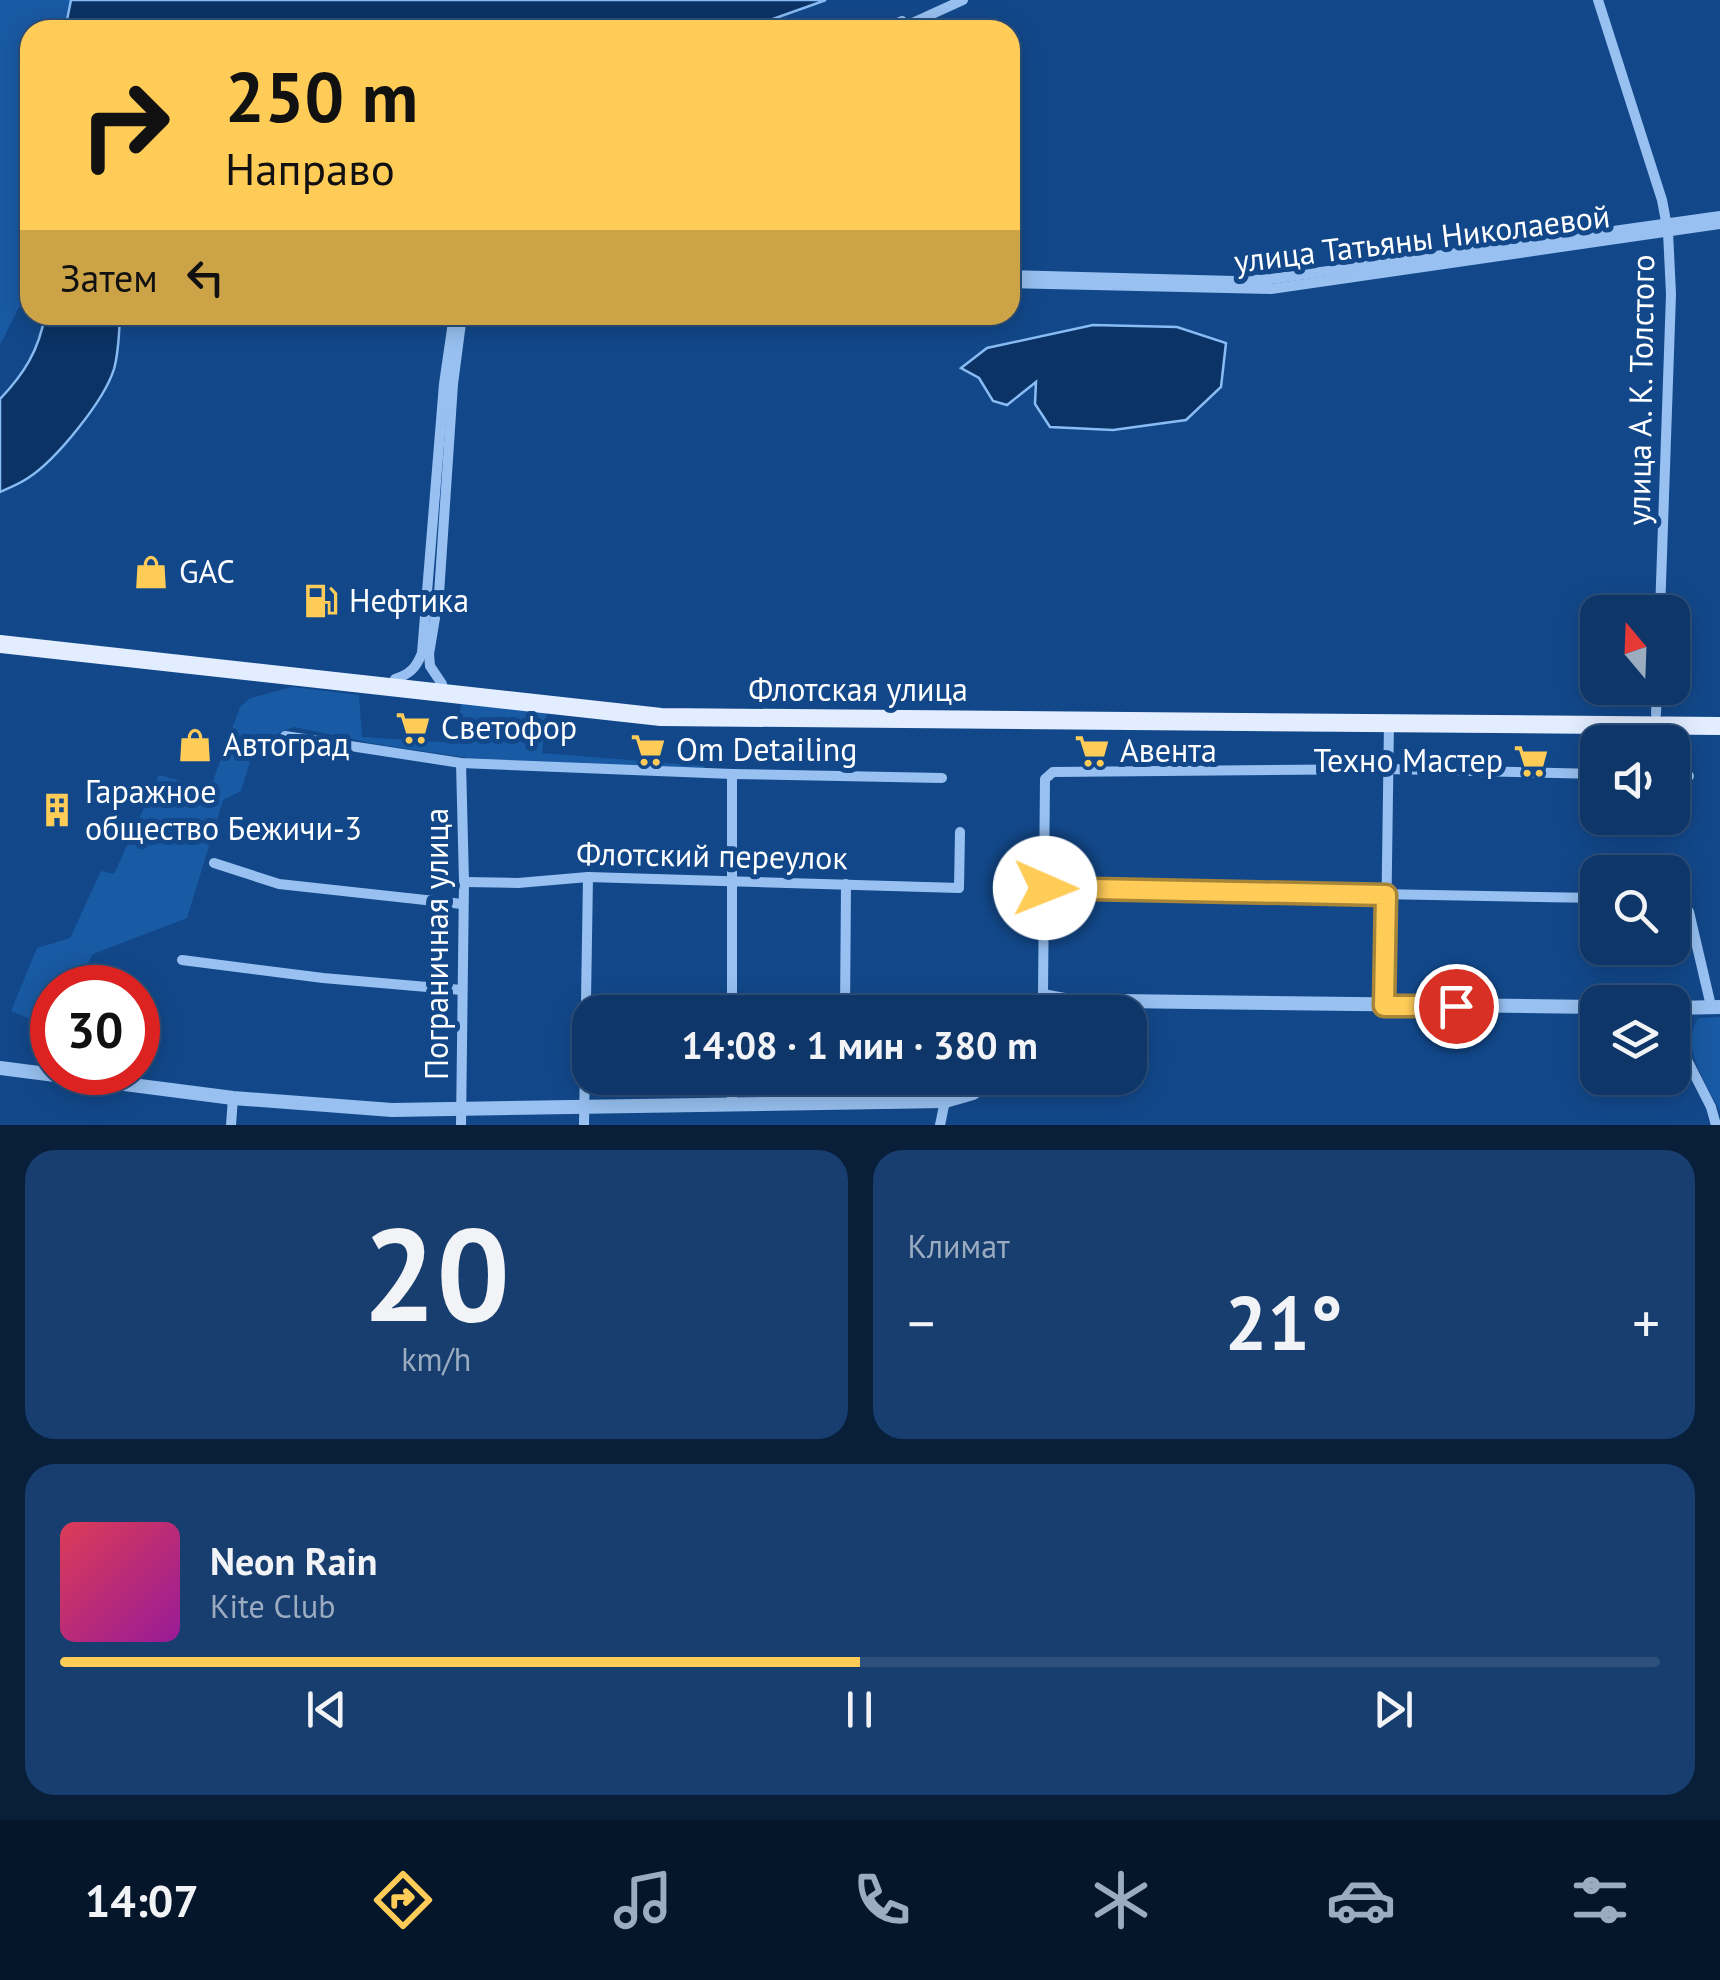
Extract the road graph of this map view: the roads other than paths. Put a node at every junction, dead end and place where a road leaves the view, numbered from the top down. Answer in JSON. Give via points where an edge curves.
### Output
{"nodes":[{"id":1,"x":949,"y":0,"type":"edge"},
{"id":2,"x":963,"y":0,"type":"edge"},
{"id":3,"x":1598,"y":0,"type":"edge"},
{"id":4,"x":905,"y":20,"type":"edge"},
{"id":5,"x":919,"y":20,"type":"edge"},
{"id":6,"x":1720,"y":216,"type":"edge"},
{"id":7,"x":1720,"y":224,"type":"edge"},
{"id":8,"x":1668,"y":227,"type":"junction"},
{"id":9,"x":1020,"y":276,"type":"edge"},
{"id":10,"x":1020,"y":283,"type":"edge"},
{"id":11,"x":453,"y":325,"type":"edge"},
{"id":12,"x":461,"y":325,"type":"edge"},
{"id":13,"x":1661,"y":595,"type":"edge"},
{"id":14,"x":0,"y":634,"type":"edge"},
{"id":15,"x":0,"y":644,"type":"edge"},
{"id":16,"x":395,"y":679,"type":"junction"},
{"id":17,"x":442,"y":684,"type":"junction"},
{"id":18,"x":1656,"y":705,"type":"edge"},
{"id":19,"x":1656,"y":714,"type":"junction"},
{"id":20,"x":1720,"y":715,"type":"edge"},
{"id":21,"x":1389,"y":722,"type":"junction"},
{"id":22,"x":1720,"y":726,"type":"edge"},
{"id":23,"x":285,"y":736,"type":"dead end"},
{"id":24,"x":462,"y":763,"type":"junction"},
{"id":25,"x":1389,"y":769,"type":"junction"},
{"id":26,"x":732,"y":774,"type":"junction"},
{"id":27,"x":1580,"y":774,"type":"edge"},
{"id":28,"x":942,"y":778,"type":"dead end"},
{"id":29,"x":960,"y":832,"type":"dead end"},
{"id":30,"x":214,"y":863,"type":"dead end"},
{"id":31,"x":588,"y":877,"type":"junction"},
{"id":32,"x":734,"y":880,"type":"junction"},
{"id":33,"x":464,"y":882,"type":"junction"},
{"id":34,"x":846,"y":884,"type":"junction"},
{"id":35,"x":1045,"y":888,"type":"junction"},
{"id":36,"x":1386,"y":895,"type":"junction"},
{"id":37,"x":1580,"y":898,"type":"edge"},
{"id":38,"x":462,"y":904,"type":"junction"},
{"id":39,"x":1690,"y":915,"type":"edge"},
{"id":40,"x":182,"y":960,"type":"dead end"},
{"id":41,"x":462,"y":990,"type":"junction"},
{"id":42,"x":1042,"y":994,"type":"joint"},
{"id":43,"x":732,"y":995,"type":"edge"},
{"id":44,"x":845,"y":995,"type":"edge"},
{"id":45,"x":1048,"y":995,"type":"edge"},
{"id":46,"x":1147,"y":1002,"type":"edge"},
{"id":47,"x":1384,"y":1006,"type":"junction"},
{"id":48,"x":1716,"y":1006,"type":"edge"},
{"id":49,"x":1580,"y":1007,"type":"edge"},
{"id":50,"x":1690,"y":1007,"type":"edge"},
{"id":51,"x":1690,"y":1067,"type":"edge"},
{"id":52,"x":0,"y":1068,"type":"edge"},
{"id":53,"x":732,"y":1095,"type":"edge"},
{"id":54,"x":845,"y":1095,"type":"edge"},
{"id":55,"x":967,"y":1095,"type":"edge"},
{"id":56,"x":233,"y":1098,"type":"junction"},
{"id":57,"x":945,"y":1101,"type":"junction"},
{"id":58,"x":845,"y":1104,"type":"junction"},
{"id":59,"x":732,"y":1105,"type":"junction"},
{"id":60,"x":584,"y":1106,"type":"junction"},
{"id":61,"x":461,"y":1117,"type":"edge"},
{"id":62,"x":231,"y":1125,"type":"edge"},
{"id":63,"x":584,"y":1125,"type":"edge"},
{"id":64,"x":940,"y":1125,"type":"edge"},
{"id":65,"x":1716,"y":1125,"type":"edge"}],
"edges":[{"from":1,"to":4,"type":"street"},
{"from":2,"to":5,"type":"street"},
{"from":3,"to":8,"type":"street","name":"улица А. К. Толстого"},
{"from":6,"to":8,"type":"street","name":"улица Татьяны Николаевой"},
{"from":7,"to":8,"type":"street","name":"улица Татьяны Николаевой"},
{"from":8,"to":9,"type":"street","name":"улица Татьяны Николаевой","via":[[1271,279]]},
{"from":8,"to":10,"type":"street","name":"улица Татьяны Николаевой","via":[[1271,289]]},
{"from":8,"to":13,"type":"street","name":"улица А. К. Толстого"},
{"from":11,"to":16,"type":"street","via":[[422,653],[418,665]]},
{"from":12,"to":17,"type":"street","via":[[430,654]]},
{"from":14,"to":16,"type":"main road","name":"Флотская улица"},
{"from":15,"to":21,"type":"main road","name":"Флотская улица","via":[[661,717]]},
{"from":16,"to":17,"type":"main road","name":"Флотская улица"},
{"from":17,"to":19,"type":"main road","name":"Флотская улица","via":[[733,711]]},
{"from":18,"to":19,"type":"street"},
{"from":19,"to":20,"type":"main road","name":"Флотская улица"},
{"from":21,"to":22,"type":"main road","name":"Флотская улица"},
{"from":21,"to":25,"type":"street"},
{"from":23,"to":24,"type":"street"},
{"from":24,"to":26,"type":"street"},
{"from":24,"to":33,"type":"street","name":"Пограничная улица"},
{"from":25,"to":27,"type":"street"},
{"from":25,"to":35,"type":"street","via":[[1053,772],[1045,779]]},
{"from":25,"to":36,"type":"street"},
{"from":26,"to":28,"type":"street"},
{"from":26,"to":32,"type":"street"},
{"from":29,"to":34,"type":"street","name":"Флотский переулок","via":[[960,888]]},
{"from":30,"to":38,"type":"street","via":[[280,884]]},
{"from":31,"to":32,"type":"street","name":"Флотский переулок"},
{"from":31,"to":33,"type":"street","name":"Флотский переулок"},
{"from":31,"to":60,"type":"street"},
{"from":32,"to":34,"type":"street","name":"Флотский переулок"},
{"from":32,"to":43,"type":"street"},
{"from":33,"to":38,"type":"street","name":"Пограничная улица"},
{"from":34,"to":44,"type":"street"},
{"from":35,"to":36,"type":"street"},
{"from":35,"to":42,"type":"street"},
{"from":36,"to":37,"type":"street"},
{"from":36,"to":47,"type":"street"},
{"from":38,"to":41,"type":"street","name":"Пограничная улица"},
{"from":39,"to":48,"type":"street"},
{"from":40,"to":41,"type":"street"},
{"from":41,"to":61,"type":"street","name":"Пограничная улица"},
{"from":42,"to":45,"type":"street"},
{"from":46,"to":47,"type":"street"},
{"from":47,"to":49,"type":"street"},
{"from":48,"to":50,"type":"street"},
{"from":51,"to":65,"type":"street"},
{"from":52,"to":56,"type":"street"},
{"from":53,"to":59,"type":"street"},
{"from":54,"to":58,"type":"street"},
{"from":55,"to":57,"type":"street"},
{"from":56,"to":61,"type":"street"},
{"from":56,"to":62,"type":"street"},
{"from":57,"to":58,"type":"street"},
{"from":57,"to":64,"type":"street"},
{"from":58,"to":59,"type":"street"},
{"from":59,"to":60,"type":"street"},
{"from":60,"to":61,"type":"street"},
{"from":60,"to":63,"type":"street"}]}
